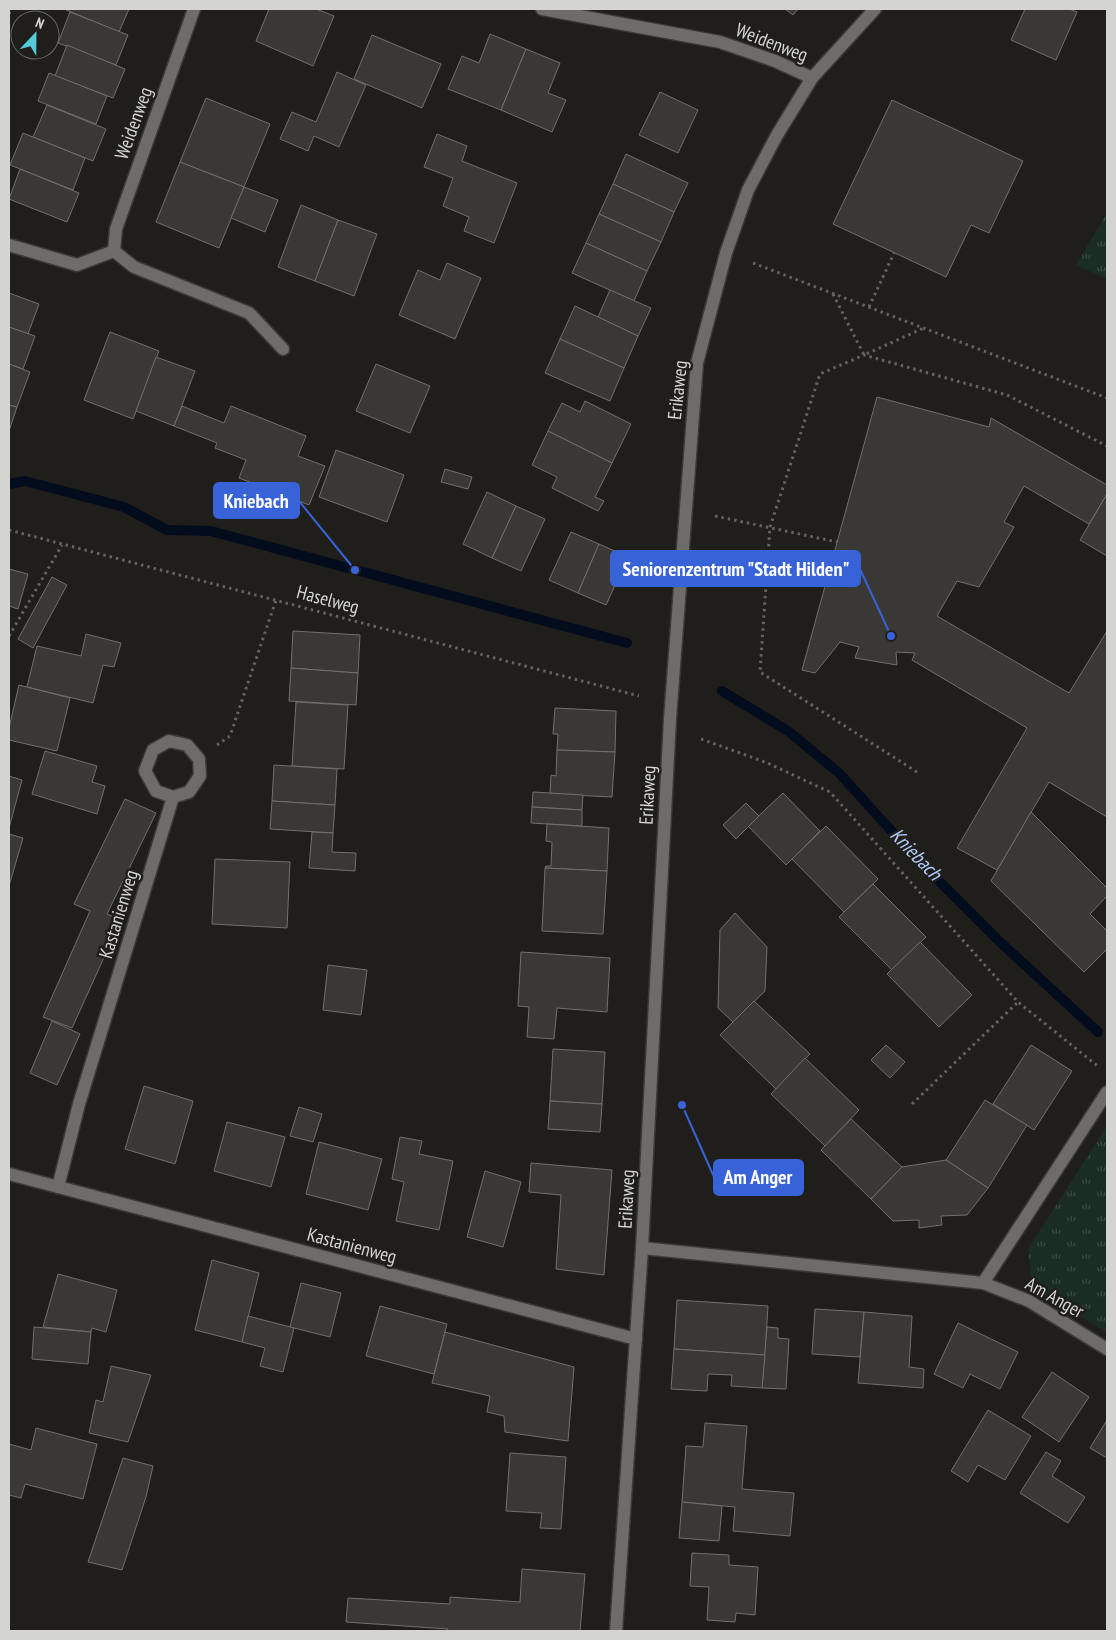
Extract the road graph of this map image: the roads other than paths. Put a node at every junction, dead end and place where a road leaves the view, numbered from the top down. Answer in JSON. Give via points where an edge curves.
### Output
{"nodes":[{"id":1,"x":194,"y":9,"type":"edge"},
{"id":2,"x":542,"y":9,"type":"edge"},
{"id":3,"x":876,"y":9,"type":"edge"},
{"id":4,"x":812,"y":78,"type":"junction"},
{"id":5,"x":9,"y":245,"type":"edge"},
{"id":6,"x":114,"y":252,"type":"junction"},
{"id":7,"x":283,"y":349,"type":"dead end"},
{"id":8,"x":173,"y":797,"type":"junction"},
{"id":9,"x":1107,"y":1092,"type":"edge"},
{"id":10,"x":9,"y":1174,"type":"edge"},
{"id":11,"x":58,"y":1187,"type":"junction"},
{"id":12,"x":642,"y":1248,"type":"junction"},
{"id":13,"x":983,"y":1282,"type":"junction"},
{"id":14,"x":636,"y":1339,"type":"junction"},
{"id":15,"x":1107,"y":1349,"type":"edge"},
{"id":16,"x":616,"y":1631,"type":"edge"}],
"edges":[{"from":1,"to":6,"type":"street","name":"Weidenweg","via":[[116,229]]},
{"from":2,"to":4,"type":"street","name":"Weidenweg","via":[[720,42]]},
{"from":3,"to":4,"type":"street","name":"Erikaweg"},
{"from":4,"to":12,"type":"street","name":"Erikaweg","via":[[776,135],[748,190],[726,252],[697,363],[670,719]]},
{"from":5,"to":6,"type":"street","via":[[77,265]]},
{"from":6,"to":7,"type":"street","via":[[134,266],[249,313]]},
{"from":8,"to":8,"type":"street","via":[[189,792],[200,776],[199,759],[188,745],[169,741],[153,750],[145,771],[156,791]]},
{"from":8,"to":11,"type":"street","name":"Kastanienweg","via":[[79,1104]]},
{"from":9,"to":13,"type":"street"},
{"from":10,"to":11,"type":"street","name":"Kastanienweg"},
{"from":11,"to":14,"type":"street","name":"Kastanienweg"},
{"from":12,"to":13,"type":"street","name":"Am Anger"},
{"from":12,"to":14,"type":"street","name":"Erikaweg"},
{"from":13,"to":15,"type":"street","name":"Am Anger","via":[[1029,1301]]},
{"from":14,"to":16,"type":"street","name":"Erikaweg"}]}
